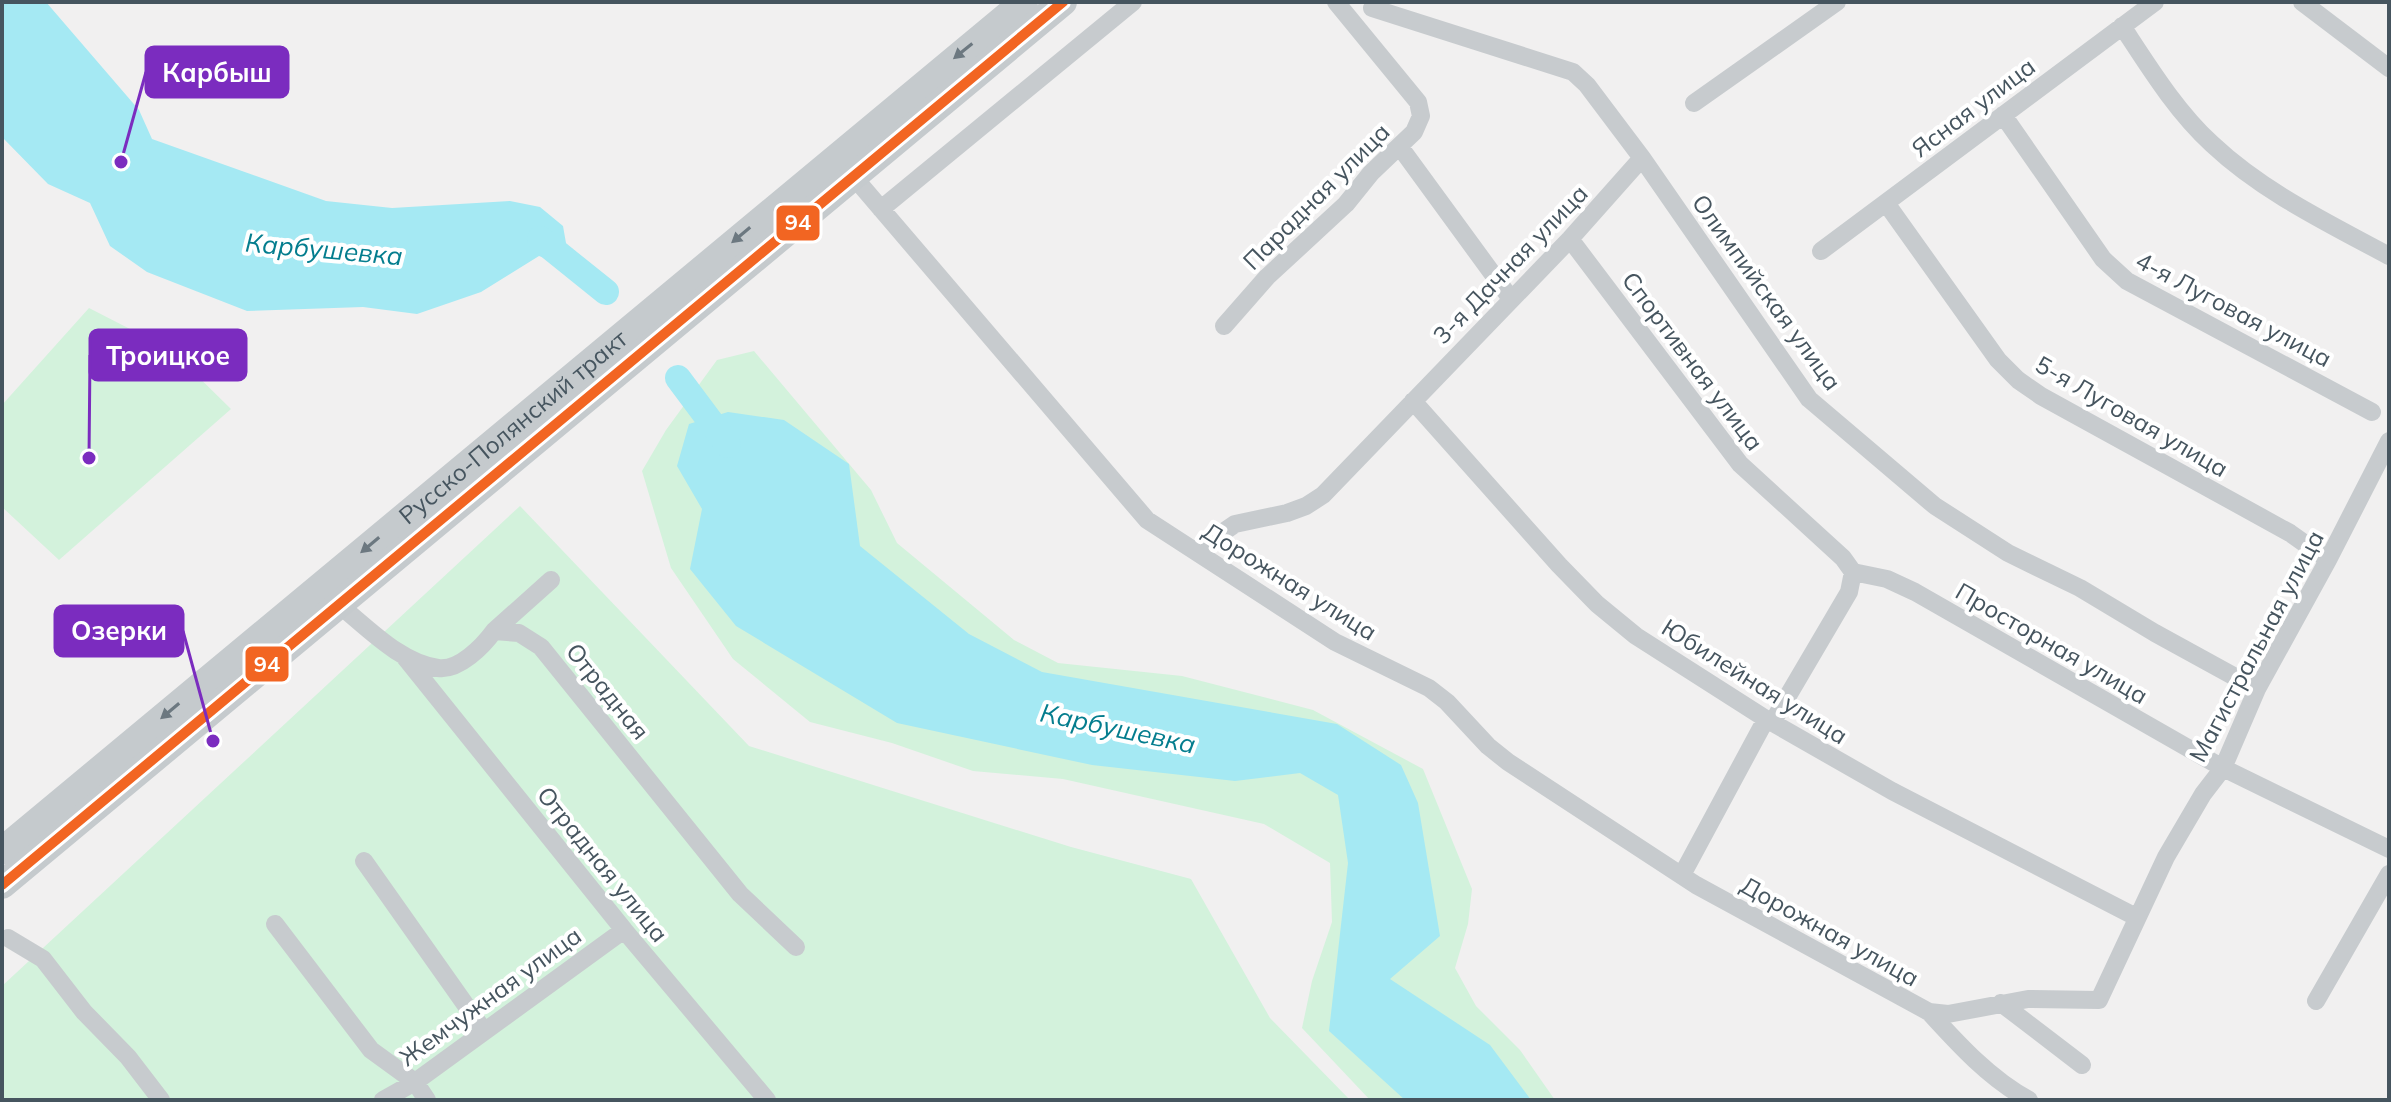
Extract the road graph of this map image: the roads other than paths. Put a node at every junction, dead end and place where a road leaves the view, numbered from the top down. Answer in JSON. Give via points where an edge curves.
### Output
{"nodes":[{"id":1,"x":1024,"y":2,"type":"edge"},
{"id":2,"x":1063,"y":2,"type":"edge"},
{"id":3,"x":1133,"y":2,"type":"edge"},
{"id":4,"x":1336,"y":2,"type":"edge"},
{"id":5,"x":1837,"y":2,"type":"edge"},
{"id":6,"x":2155,"y":2,"type":"edge"},
{"id":7,"x":2302,"y":2,"type":"edge"},
{"id":8,"x":1377,"y":5,"type":"edge"},
{"id":9,"x":1350,"y":19,"type":"junction"},
{"id":10,"x":2122,"y":26,"type":"junction"},
{"id":11,"x":2389,"y":68,"type":"edge"},
{"id":12,"x":1694,"y":103,"type":"dead end"},
{"id":13,"x":2003,"y":115,"type":"junction"},
{"id":14,"x":1400,"y":147,"type":"junction"},
{"id":15,"x":1642,"y":158,"type":"junction"},
{"id":16,"x":853,"y":176,"type":"junction"},
{"id":17,"x":1886,"y":203,"type":"junction"},
{"id":18,"x":881,"y":209,"type":"junction"},
{"id":19,"x":1570,"y":239,"type":"junction"},
{"id":20,"x":1821,"y":251,"type":"dead end"},
{"id":21,"x":2389,"y":256,"type":"edge"},
{"id":22,"x":1511,"y":299,"type":"junction"},
{"id":23,"x":1224,"y":326,"type":"dead end"},
{"id":24,"x":1413,"y":401,"type":"junction"},
{"id":25,"x":2372,"y":412,"type":"dead end"},
{"id":26,"x":2389,"y":441,"type":"edge"},
{"id":27,"x":1197,"y":550,"type":"junction"},
{"id":28,"x":2328,"y":560,"type":"junction"},
{"id":29,"x":1853,"y":572,"type":"junction"},
{"id":30,"x":551,"y":580,"type":"dead end"},
{"id":31,"x":338,"y":604,"type":"junction"},
{"id":32,"x":494,"y":631,"type":"junction"},
{"id":33,"x":404,"y":656,"type":"junction"},
{"id":34,"x":2257,"y":689,"type":"junction"},
{"id":35,"x":1769,"y":721,"type":"junction"},
{"id":36,"x":2223,"y":768,"type":"junction"},
{"id":37,"x":2389,"y":849,"type":"edge"},
{"id":38,"x":2,"y":851,"type":"edge"},
{"id":39,"x":364,"y":861,"type":"dead end"},
{"id":40,"x":2389,"y":874,"type":"edge"},
{"id":41,"x":1682,"y":875,"type":"junction"},
{"id":42,"x":2,"y":885,"type":"edge"},
{"id":43,"x":2136,"y":917,"type":"junction"},
{"id":44,"x":275,"y":924,"type":"dead end"},
{"id":45,"x":624,"y":930,"type":"junction"},
{"id":46,"x":4,"y":936,"type":"edge"},
{"id":47,"x":796,"y":947,"type":"dead end"},
{"id":48,"x":2099,"y":1000,"type":"joint"},
{"id":49,"x":2316,"y":1001,"type":"dead end"},
{"id":50,"x":2001,"y":1003,"type":"junction"},
{"id":51,"x":1929,"y":1012,"type":"junction"},
{"id":52,"x":484,"y":1031,"type":"junction"},
{"id":53,"x":2082,"y":1065,"type":"dead end"},
{"id":54,"x":415,"y":1082,"type":"junction"},
{"id":55,"x":161,"y":1100,"type":"edge"},
{"id":56,"x":383,"y":1100,"type":"edge"},
{"id":57,"x":427,"y":1100,"type":"edge"},
{"id":58,"x":767,"y":1100,"type":"edge"},
{"id":59,"x":2029,"y":1100,"type":"edge"}],
"edges":[{"from":1,"to":38,"type":"main road","name":"Русско-Полянский тракт","one_way":true},
{"from":2,"to":16,"type":"main road","name":"Русско-Полянский тракт"},
{"from":3,"to":18,"type":"street"},
{"from":4,"to":9,"type":"street","name":"Парадная улица"},
{"from":5,"to":12,"type":"street"},
{"from":6,"to":10,"type":"street","name":"Ясная улица"},
{"from":7,"to":11,"type":"street"},
{"from":8,"to":9,"type":"street"},
{"from":8,"to":15,"type":"street","name":"Олимпийская улица","via":[[1573,72]]},
{"from":9,"to":14,"type":"street","name":"Парадная улица","via":[[1418,102],[1421,116]]},
{"from":10,"to":13,"type":"street","name":"Ясная улица"},
{"from":10,"to":21,"type":"street","via":[[2167,93],[2210,143],[2290,202]]},
{"from":13,"to":17,"type":"street","name":"Ясная улица"},
{"from":13,"to":25,"type":"street","name":"4-я Луговая улица","via":[[2103,259],[2127,281]]},
{"from":14,"to":22,"type":"street"},
{"from":14,"to":23,"type":"street","name":"Парадная улица"},
{"from":15,"to":19,"type":"street","name":"3-я Дачная улица"},
{"from":15,"to":34,"type":"street","name":"Олимпийская улица","via":[[1809,399],[1935,506],[2008,553]]},
{"from":16,"to":18,"type":"street","name":"Дорожная улица"},
{"from":16,"to":31,"type":"main road","name":"Русско-Полянский тракт"},
{"from":17,"to":20,"type":"street","name":"Ясная улица"},
{"from":17,"to":28,"type":"street","name":"5-я Луговая улица","via":[[1998,360],[2018,380],[2290,533]]},
{"from":18,"to":27,"type":"street","name":"Дорожная улица","via":[[1147,520]]},
{"from":19,"to":22,"type":"street","name":"3-я Дачная улица"},
{"from":19,"to":29,"type":"street","name":"Спортивная улица","via":[[1740,464]]},
{"from":22,"to":24,"type":"street","name":"3-я Дачная улица"},
{"from":24,"to":27,"type":"street","name":"3-я Дачная улица","via":[[1323,495],[1287,513],[1235,524]]},
{"from":24,"to":35,"type":"street","name":"Юбилейная улица","via":[[1606,612]]},
{"from":26,"to":28,"type":"street","name":"Магистральная улица"},
{"from":27,"to":41,"type":"street","name":"Дорожная улица","via":[[1335,642],[1429,688],[1508,762]]},
{"from":28,"to":34,"type":"street","name":"Магистральная улица"},
{"from":29,"to":35,"type":"street","via":[[1849,592]]},
{"from":29,"to":36,"type":"street","name":"Просторная улица","via":[[1915,592]]},
{"from":30,"to":32,"type":"street"},
{"from":31,"to":33,"type":"street"},
{"from":31,"to":42,"type":"main road","name":"Русско-Полянский тракт"},
{"from":32,"to":33,"type":"street","via":[[483,646],[440,669]]},
{"from":32,"to":47,"type":"street","name":"Отрадная","via":[[519,633],[541,647],[740,894]]},
{"from":33,"to":45,"type":"street","name":"Отрадная улица"},
{"from":34,"to":36,"type":"street","name":"Магистральная улица"},
{"from":35,"to":41,"type":"street"},
{"from":35,"to":43,"type":"street","name":"Юбилейная улица"},
{"from":36,"to":37,"type":"street","name":"Просторная улица"},
{"from":36,"to":43,"type":"street","name":"Магистральная улица","via":[[2166,857]]},
{"from":39,"to":52,"type":"street"},
{"from":40,"to":49,"type":"street"},
{"from":41,"to":51,"type":"street","name":"Дорожная улица"},
{"from":43,"to":48,"type":"street","name":"Магистральная улица"},
{"from":44,"to":54,"type":"street","via":[[371,1050]]},
{"from":45,"to":52,"type":"street","name":"Жемчужная улица"},
{"from":45,"to":58,"type":"street","name":"Отрадная улица"},
{"from":46,"to":55,"type":"street","via":[[43,959]]},
{"from":48,"to":50,"type":"street","name":"Дорожная улица"},
{"from":50,"to":51,"type":"street","name":"Дорожная улица","via":[[1948,1014]]},
{"from":50,"to":53,"type":"street"},
{"from":51,"to":59,"type":"street","via":[[1957,1043]]},
{"from":52,"to":54,"type":"street","name":"Жемчужная улица"},
{"from":54,"to":56,"type":"street","name":"Жемчужная улица"},
{"from":54,"to":57,"type":"street"}]}
